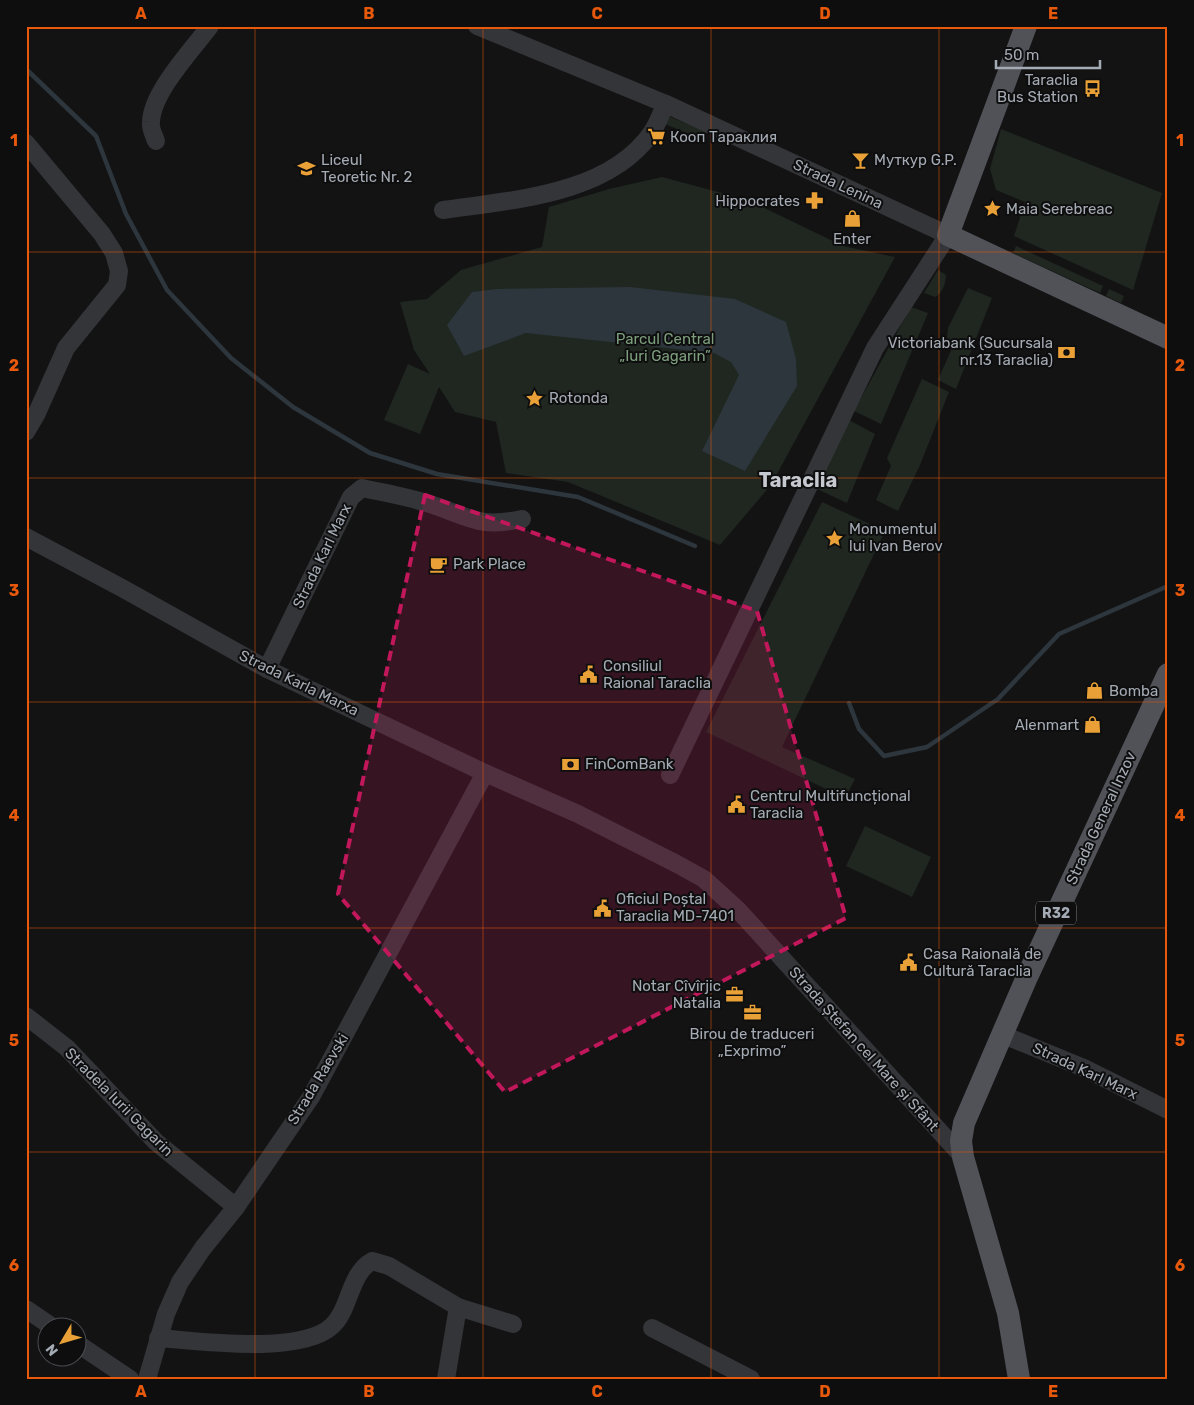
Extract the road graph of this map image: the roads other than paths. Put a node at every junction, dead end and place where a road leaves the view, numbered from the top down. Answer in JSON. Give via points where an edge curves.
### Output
{"nodes":[{"id":1,"x":210,"y":26,"type":"edge"},
{"id":2,"x":477,"y":26,"type":"edge"},
{"id":3,"x":1026,"y":26,"type":"edge"},
{"id":4,"x":666,"y":104,"type":"junction"},
{"id":5,"x":156,"y":141,"type":"dead end"},
{"id":6,"x":26,"y":143,"type":"edge"},
{"id":7,"x":443,"y":210,"type":"dead end"},
{"id":8,"x":948,"y":235,"type":"junction"},
{"id":9,"x":1168,"y":338,"type":"edge"},
{"id":10,"x":26,"y":432,"type":"edge"},
{"id":11,"x":522,"y":519,"type":"dead end"},
{"id":12,"x":26,"y":538,"type":"edge"},
{"id":13,"x":267,"y":669,"type":"junction"},
{"id":14,"x":1168,"y":674,"type":"edge"},
{"id":15,"x":485,"y":773,"type":"junction"},
{"id":16,"x":670,"y":775,"type":"dead end"},
{"id":17,"x":578,"y":814,"type":"joint"},
{"id":18,"x":26,"y":1016,"type":"edge"},
{"id":19,"x":1002,"y":1034,"type":"junction"},
{"id":20,"x":1168,"y":1110,"type":"edge"},
{"id":21,"x":963,"y":1157,"type":"junction"},
{"id":22,"x":236,"y":1206,"type":"junction"},
{"id":23,"x":458,"y":1307,"type":"junction"},
{"id":24,"x":26,"y":1308,"type":"edge"},
{"id":25,"x":40,"y":1318,"type":"edge"},
{"id":26,"x":513,"y":1324,"type":"dead end"},
{"id":27,"x":652,"y":1328,"type":"dead end"},
{"id":28,"x":158,"y":1338,"type":"junction"},
{"id":29,"x":88,"y":1351,"type":"edge"},
{"id":30,"x":130,"y":1379,"type":"edge"},
{"id":31,"x":147,"y":1379,"type":"edge"},
{"id":32,"x":446,"y":1379,"type":"edge"},
{"id":33,"x":751,"y":1379,"type":"edge"},
{"id":34,"x":1019,"y":1379,"type":"edge"}],
"edges":[{"from":1,"to":5,"type":"street","via":[[155,104],[150,123]]},
{"from":2,"to":4,"type":"street","name":"Strada Lenina"},
{"from":3,"to":8,"type":"main road"},
{"from":4,"to":7,"type":"street","via":[[652,132],[630,155],[604,174],[544,195]]},
{"from":4,"to":8,"type":"street","name":"Strada Lenina"},
{"from":6,"to":10,"type":"street","via":[[102,234],[120,270],[117,285],[66,348]]},
{"from":8,"to":9,"type":"main road","name":"Strada Lenina"},
{"from":8,"to":16,"type":"street","via":[[875,348]]},
{"from":11,"to":13,"type":"street","name":"Strada Karl Marx","via":[[502,523],[471,521],[433,505],[362,488],[351,497]]},
{"from":12,"to":13,"type":"street","name":"Strada Karla Marxa"},
{"from":13,"to":15,"type":"street","name":"Strada Karla Marxa"},
{"from":14,"to":19,"type":"main road","name":"Strada General Inzov","number":"R32"},
{"from":15,"to":17,"type":"street","name":"Strada Karla Marxa"},
{"from":15,"to":22,"type":"street","name":"Strada Raevski","via":[[310,1097]]},
{"from":17,"to":21,"type":"street","name":"Strada Ștefan cel Mare și Sfânt","via":[[677,864],[720,892]]},
{"from":18,"to":22,"type":"street","name":"Stradela Iurii Gagarin","via":[[66,1048],[156,1142]]},
{"from":19,"to":20,"type":"street","name":"Strada Karl Marx","via":[[1084,1068]]},
{"from":19,"to":21,"type":"main road","name":"Strada General Inzov","number":"R32","via":[[964,1123]]},
{"from":21,"to":34,"type":"main road","name":"Strada Ștefan cel Mare și Sfânt","number":"R32","via":[[1008,1313]]},
{"from":22,"to":28,"type":"street","name":"Strada Raevski","via":[[180,1282]]},
{"from":23,"to":26,"type":"street"},
{"from":23,"to":28,"type":"street","via":[[388,1266],[372,1261],[360,1271],[333,1326],[318,1335],[272,1343],[240,1344]]},
{"from":23,"to":32,"type":"street"},
{"from":24,"to":25,"type":"street"},
{"from":27,"to":33,"type":"street"},
{"from":28,"to":31,"type":"street","name":"Strada Raevski"},
{"from":29,"to":30,"type":"street"}]}
